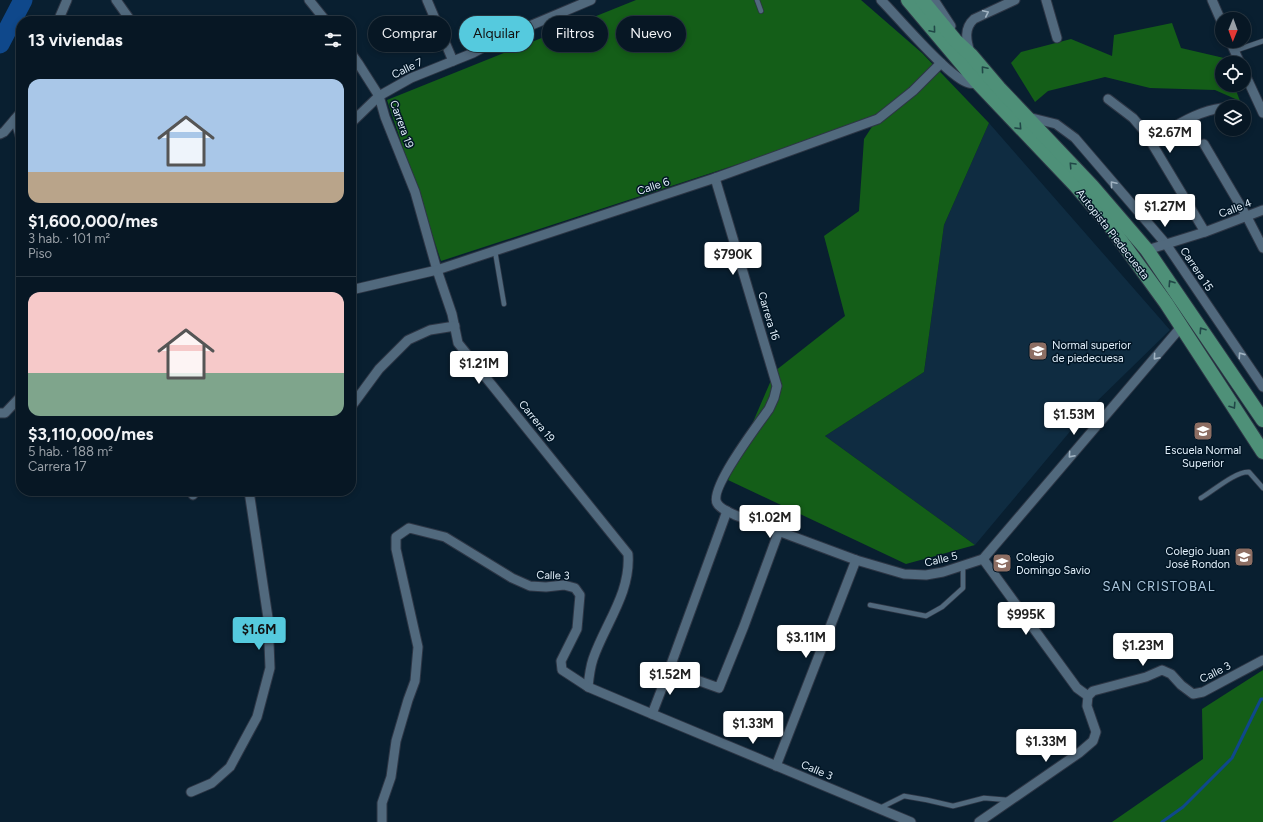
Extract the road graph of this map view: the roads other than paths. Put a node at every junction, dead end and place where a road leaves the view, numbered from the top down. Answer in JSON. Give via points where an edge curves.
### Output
{"nodes":[{"id":1,"x":67,"y":0,"type":"edge"},
{"id":2,"x":116,"y":0,"type":"edge"},
{"id":3,"x":309,"y":0,"type":"edge"},
{"id":4,"x":427,"y":0,"type":"edge"},
{"id":5,"x":591,"y":0,"type":"edge"},
{"id":6,"x":757,"y":0,"type":"edge"},
{"id":7,"x":881,"y":0,"type":"edge"},
{"id":8,"x":908,"y":0,"type":"edge"},
{"id":9,"x":922,"y":0,"type":"edge"},
{"id":10,"x":934,"y":0,"type":"edge"},
{"id":11,"x":1015,"y":0,"type":"edge"},
{"id":12,"x":1046,"y":0,"type":"edge"},
{"id":13,"x":1212,"y":0,"type":"edge"},
{"id":14,"x":570,"y":4,"type":"edge"},
{"id":15,"x":761,"y":11,"type":"dead end"},
{"id":16,"x":1217,"y":12,"type":"edge"},
{"id":17,"x":60,"y":16,"type":"edge"},
{"id":18,"x":128,"y":16,"type":"edge"},
{"id":19,"x":322,"y":16,"type":"edge"},
{"id":20,"x":1057,"y":38,"type":"dead end"},
{"id":21,"x":955,"y":40,"type":"junction"},
{"id":22,"x":1263,"y":41,"type":"edge"},
{"id":23,"x":1233,"y":48,"type":"edge"},
{"id":24,"x":1234,"y":51,"type":"junction"},
{"id":25,"x":972,"y":55,"type":"junction"},
{"id":26,"x":1236,"y":56,"type":"edge"},
{"id":27,"x":356,"y":60,"type":"edge"},
{"id":28,"x":453,"y":60,"type":"junction"},
{"id":29,"x":941,"y":63,"type":"junction"},
{"id":30,"x":978,"y":83,"type":"junction"},
{"id":31,"x":1251,"y":87,"type":"edge"},
{"id":32,"x":379,"y":96,"type":"junction"},
{"id":33,"x":1108,"y":99,"type":"dead end"},
{"id":34,"x":1215,"y":109,"type":"edge"},
{"id":35,"x":1263,"y":113,"type":"edge"},
{"id":36,"x":16,"y":117,"type":"edge"},
{"id":37,"x":1027,"y":117,"type":"junction"},
{"id":38,"x":356,"y":118,"type":"edge"},
{"id":39,"x":0,"y":134,"type":"edge"},
{"id":40,"x":1150,"y":140,"type":"junction"},
{"id":41,"x":1204,"y":144,"type":"dead end"},
{"id":42,"x":715,"y":178,"type":"junction"},
{"id":43,"x":1263,"y":210,"type":"edge"},
{"id":44,"x":1247,"y":217,"type":"junction"},
{"id":45,"x":1205,"y":232,"type":"junction"},
{"id":46,"x":1166,"y":244,"type":"junction"},
{"id":47,"x":1263,"y":248,"type":"edge"},
{"id":48,"x":1147,"y":250,"type":"junction"},
{"id":49,"x":496,"y":251,"type":"junction"},
{"id":50,"x":437,"y":270,"type":"junction"},
{"id":51,"x":356,"y":289,"type":"edge"},
{"id":52,"x":504,"y":304,"type":"dead end"},
{"id":53,"x":455,"y":326,"type":"junction"},
{"id":54,"x":1181,"y":327,"type":"junction"},
{"id":55,"x":772,"y":368,"type":"joint"},
{"id":56,"x":1263,"y":387,"type":"edge"},
{"id":57,"x":356,"y":400,"type":"edge"},
{"id":58,"x":16,"y":401,"type":"edge"},
{"id":59,"x":0,"y":413,"type":"edge"},
{"id":60,"x":1263,"y":420,"type":"edge"},
{"id":61,"x":1263,"y":452,"type":"edge"},
{"id":62,"x":1263,"y":488,"type":"edge"},
{"id":63,"x":250,"y":496,"type":"edge"},
{"id":64,"x":1201,"y":498,"type":"dead end"},
{"id":65,"x":728,"y":511,"type":"junction"},
{"id":66,"x":779,"y":531,"type":"junction"},
{"id":67,"x":983,"y":559,"type":"junction"},
{"id":68,"x":856,"y":560,"type":"junction"},
{"id":69,"x":963,"y":566,"type":"junction"},
{"id":70,"x":870,"y":605,"type":"dead end"},
{"id":71,"x":1263,"y":660,"type":"edge"},
{"id":72,"x":669,"y":670,"type":"junction"},
{"id":73,"x":588,"y":687,"type":"junction"},
{"id":74,"x":1088,"y":696,"type":"junction"},
{"id":75,"x":652,"y":714,"type":"junction"},
{"id":76,"x":776,"y":766,"type":"junction"},
{"id":77,"x":191,"y":792,"type":"dead end"},
{"id":78,"x":1010,"y":800,"type":"junction"},
{"id":79,"x":879,"y":809,"type":"junction"},
{"id":80,"x":897,"y":819,"type":"edge"},
{"id":81,"x":382,"y":822,"type":"edge"},
{"id":82,"x":911,"y":822,"type":"edge"},
{"id":83,"x":979,"y":822,"type":"edge"}],
"edges":[{"from":1,"to":17,"type":"street"},
{"from":2,"to":18,"type":"street"},
{"from":3,"to":19,"type":"street"},
{"from":4,"to":28,"type":"street"},
{"from":5,"to":14,"type":"street","name":"Calle 7"},
{"from":6,"to":15,"type":"lane"},
{"from":7,"to":29,"type":"street"},
{"from":8,"to":30,"type":"highway","name":"Autopista Piedecuesta","one_way":true},
{"from":9,"to":21,"type":"highway","name":"Autopista Piedecuesta"},
{"from":10,"to":21,"type":"street","via":[[951,27]]},
{"from":25,"to":11,"type":"street","one_way":true,"via":[[967,42],[969,23]]},
{"from":12,"to":20,"type":"street"},
{"from":13,"to":16,"type":"street"},
{"from":14,"to":28,"type":"street","name":"Calle 7"},
{"from":21,"to":25,"type":"highway","name":"Autopista Piedecuesta"},
{"from":22,"to":24,"type":"lane"},
{"from":23,"to":24,"type":"street"},
{"from":24,"to":26,"type":"street"},
{"from":37,"to":25,"type":"highway","name":"Autopista Piedecuesta","one_way":true},
{"from":27,"to":32,"type":"street","name":"Carrera 19"},
{"from":28,"to":32,"type":"street","name":"Calle 7","via":[[411,78]]},
{"from":29,"to":30,"type":"street","via":[[958,78],[969,83]]},
{"from":29,"to":42,"type":"street","name":"Calle 6","via":[[913,91],[878,119]]},
{"from":30,"to":54,"type":"highway","name":"Autopista Piedecuesta","one_way":true,"via":[[1108,223]]},
{"from":31,"to":35,"type":"street"},
{"from":32,"to":38,"type":"street","name":"Calle 7"},
{"from":32,"to":50,"type":"street","name":"Carrera 19","via":[[415,192]]},
{"from":33,"to":40,"type":"street","via":[[1133,118]]},
{"from":34,"to":40,"type":"street","via":[[1196,115]]},
{"from":36,"to":39,"type":"street"},
{"from":46,"to":37,"type":"street","name":"Carrera 15","one_way":true,"via":[[1075,138],[1056,124]]},
{"from":48,"to":37,"type":"highway","name":"Autopista Piedecuesta","one_way":true,"via":[[1092,186]]},
{"from":40,"to":45,"type":"street"},
{"from":41,"to":44,"type":"street"},
{"from":42,"to":49,"type":"street","name":"Calle 6"},
{"from":42,"to":55,"type":"street","name":"Carrera 16"},
{"from":43,"to":44,"type":"street","name":"Calle 4"},
{"from":44,"to":45,"type":"street","name":"Calle 4"},
{"from":44,"to":47,"type":"street"},
{"from":45,"to":46,"type":"street","name":"Calle 4"},
{"from":46,"to":48,"type":"street","name":"Calle 4"},
{"from":56,"to":46,"type":"street","name":"Carrera 15","one_way":true},
{"from":60,"to":48,"type":"highway","name":"Autopista Piedecuesta","one_way":true},
{"from":49,"to":50,"type":"street","name":"Calle 6"},
{"from":49,"to":52,"type":"lane"},
{"from":50,"to":51,"type":"street","name":"Calle 6"},
{"from":50,"to":53,"type":"street","name":"Carrera 19"},
{"from":53,"to":57,"type":"street","via":[[430,330],[408,340],[379,369]]},
{"from":53,"to":73,"type":"street","name":"Carrera 19","via":[[458,343],[628,554],[628,578],[593,658]]},
{"from":54,"to":61,"type":"highway","name":"Autopista Piedecuesta","one_way":true},
{"from":54,"to":67,"type":"street","one_way":true},
{"from":55,"to":65,"type":"street","name":"Calle 5","via":[[778,386],[774,398],[717,490],[716,503]]},
{"from":58,"to":59,"type":"street","via":[[5,413]]},
{"from":62,"to":64,"type":"lane","via":[[1249,472],[1245,472]]},
{"from":63,"to":77,"type":"street","via":[[268,618],[270,668],[257,717],[230,767],[212,783]]},
{"from":65,"to":66,"type":"street","name":"Calle 5"},
{"from":65,"to":72,"type":"street"},
{"from":66,"to":68,"type":"street","name":"Calle 5"},
{"from":66,"to":72,"type":"street","via":[[719,688]]},
{"from":67,"to":69,"type":"street","name":"Calle 5"},
{"from":67,"to":74,"type":"street","via":[[1077,688]]},
{"from":68,"to":69,"type":"street","name":"Calle 5","via":[[904,574],[919,575]]},
{"from":68,"to":76,"type":"street"},
{"from":69,"to":70,"type":"lane","via":[[963,588],[942,607],[926,616]]},
{"from":71,"to":74,"type":"street","name":"Calle 3","via":[[1203,692],[1193,694],[1171,674],[1162,670],[1146,677],[1093,691]]},
{"from":72,"to":75,"type":"street"},
{"from":73,"to":75,"type":"street","name":"Calle 3"},
{"from":73,"to":81,"type":"street","name":"Calle 3","via":[[562,670],[561,662],[577,629],[580,595],[575,588],[564,585],[530,586],[512,578],[445,537],[409,528],[396,537],[396,549],[418,647],[415,681],[396,741],[391,777],[382,803]]},
{"from":74,"to":78,"type":"street","via":[[1087,706],[1096,732],[1093,741],[1080,753]]},
{"from":75,"to":76,"type":"street","name":"Calle 3"},
{"from":76,"to":79,"type":"street","name":"Calle 3"},
{"from":78,"to":79,"type":"lane","via":[[984,798],[953,806],[904,796]]},
{"from":78,"to":83,"type":"street"},
{"from":79,"to":80,"type":"street","name":"Calle 3"},
{"from":80,"to":82,"type":"street","name":"Calle 3"}]}
